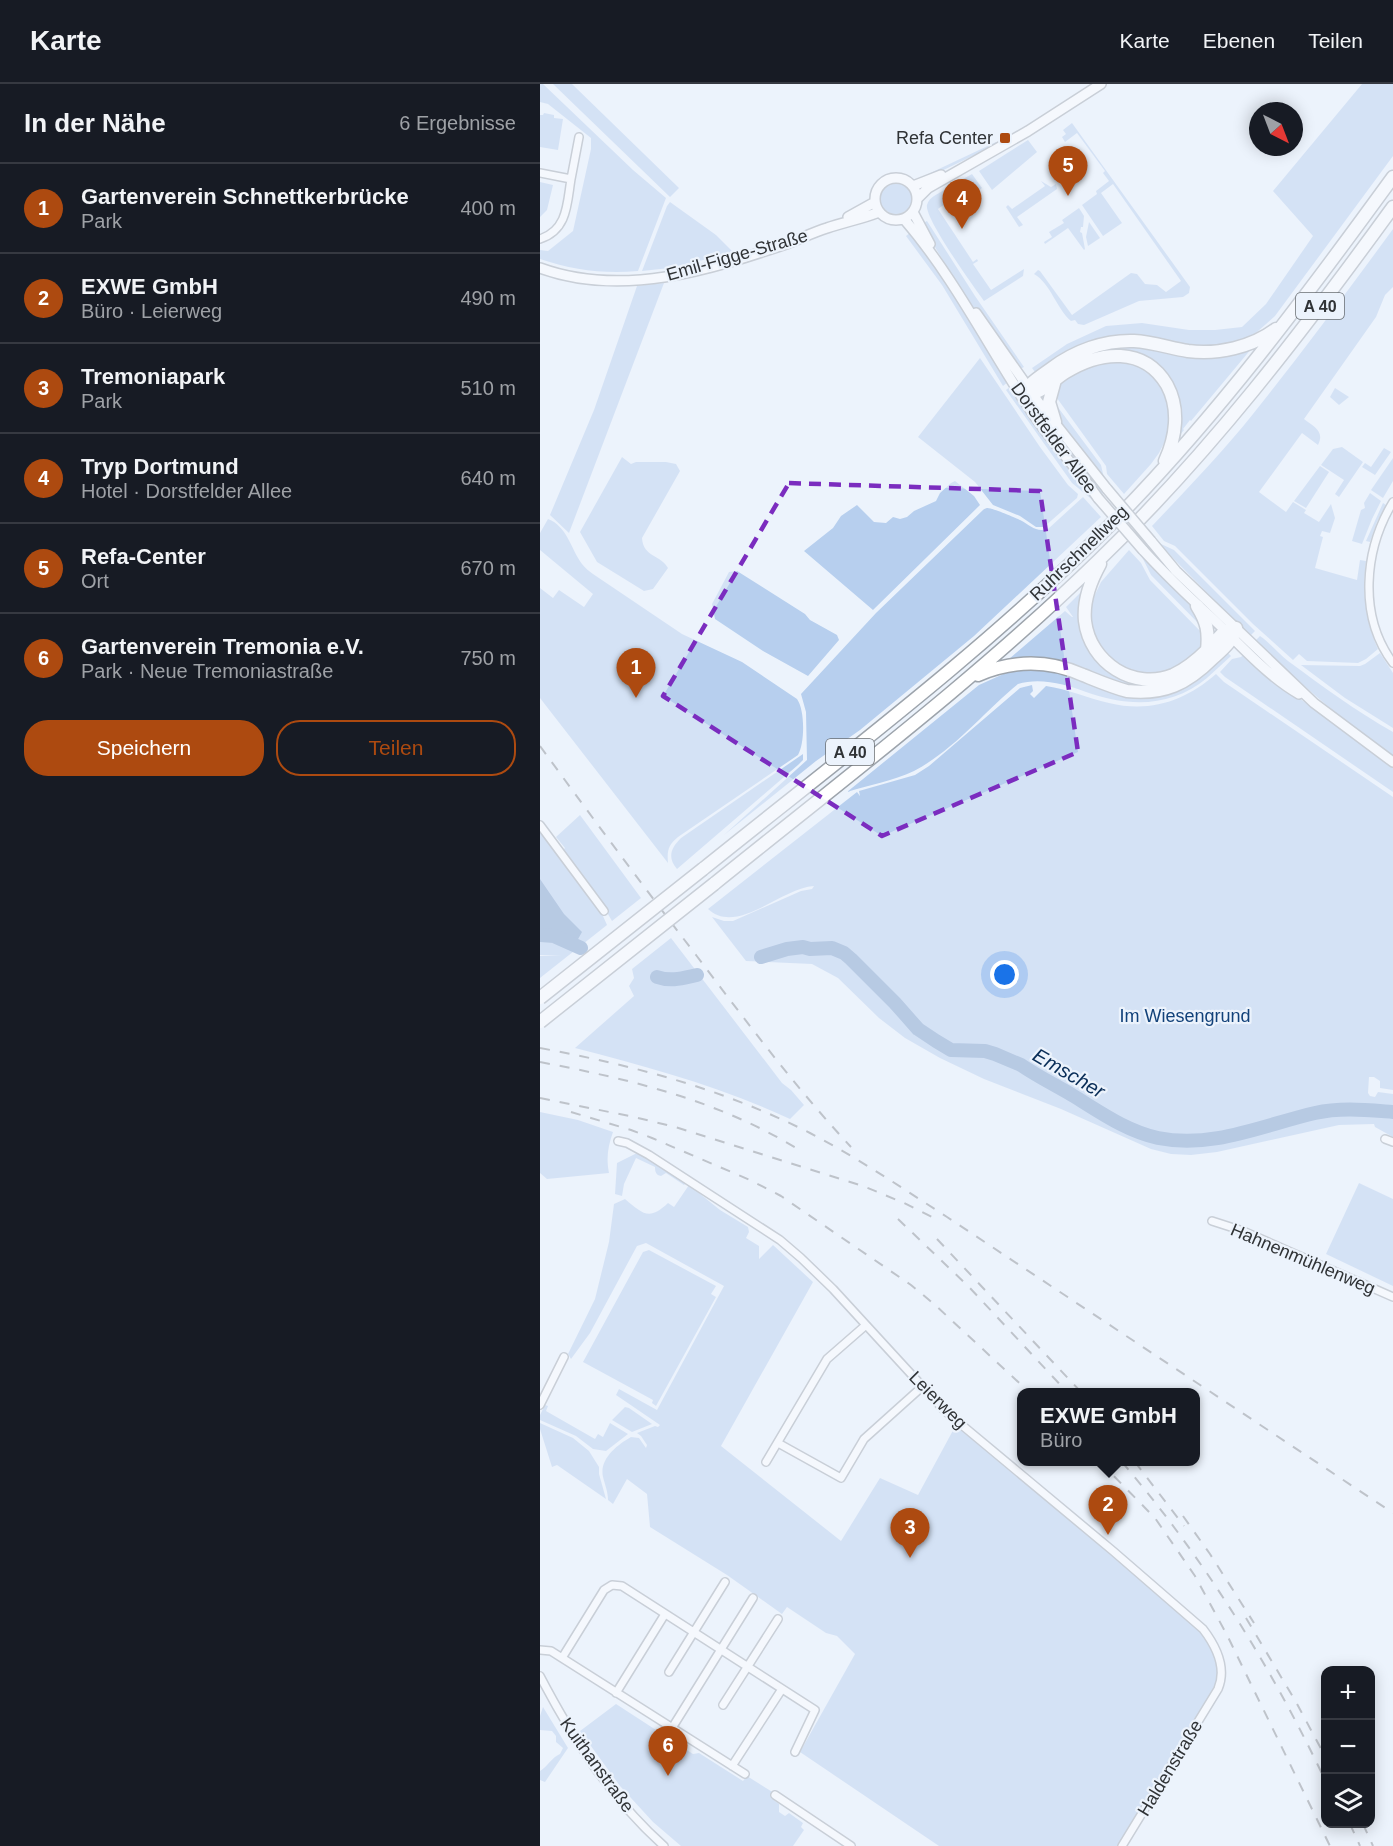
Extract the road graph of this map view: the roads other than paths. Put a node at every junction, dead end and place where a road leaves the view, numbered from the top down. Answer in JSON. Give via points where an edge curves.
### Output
{"nodes":[{"id":1,"x":1101,"y":84,"type":"edge"},
{"id":2,"x":579,"y":137,"type":"dead end"},
{"id":3,"x":965,"y":165,"type":"junction"},
{"id":4,"x":540,"y":173,"type":"edge"},
{"id":5,"x":1393,"y":177,"type":"edge"},
{"id":6,"x":571,"y":179,"type":"junction"},
{"id":7,"x":913,"y":186,"type":"junction"},
{"id":8,"x":918,"y":198,"type":"junction"},
{"id":9,"x":877,"y":207,"type":"junction"},
{"id":10,"x":1393,"y":207,"type":"edge"},
{"id":11,"x":913,"y":212,"type":"junction"},
{"id":12,"x":904,"y":219,"type":"junction"},
{"id":13,"x":540,"y":239,"type":"edge"},
{"id":14,"x":540,"y":268,"type":"edge"},
{"id":15,"x":1292,"y":314,"type":"junction"},
{"id":16,"x":1055,"y":379,"type":"junction"},
{"id":17,"x":1028,"y":392,"type":"junction"},
{"id":18,"x":1055,"y":422,"type":"junction"},
{"id":19,"x":1154,"y":478,"type":"junction"},
{"id":20,"x":1393,"y":502,"type":"edge"},
{"id":21,"x":1114,"y":546,"type":"junction"},
{"id":22,"x":1197,"y":606,"type":"junction"},
{"id":23,"x":1231,"y":633,"type":"junction"},
{"id":24,"x":1207,"y":650,"type":"junction"},
{"id":25,"x":1393,"y":663,"type":"edge"},
{"id":26,"x":958,"y":687,"type":"junction"},
{"id":27,"x":1393,"y":762,"type":"edge"},
{"id":28,"x":540,"y":825,"type":"edge"},
{"id":29,"x":604,"y":911,"type":"dead end"},
{"id":30,"x":540,"y":998,"type":"edge"},
{"id":31,"x":540,"y":1022,"type":"edge"},
{"id":32,"x":1385,"y":1139,"type":"dead end"},
{"id":33,"x":618,"y":1141,"type":"dead end"},
{"id":34,"x":1393,"y":1142,"type":"edge"},
{"id":35,"x":1212,"y":1221,"type":"dead end"},
{"id":36,"x":1393,"y":1297,"type":"edge"},
{"id":37,"x":866,"y":1325,"type":"junction"},
{"id":38,"x":564,"y":1358,"type":"dead end"},
{"id":39,"x":922,"y":1386,"type":"junction"},
{"id":40,"x":540,"y":1405,"type":"edge"},
{"id":41,"x":778,"y":1443,"type":"junction"},
{"id":42,"x":766,"y":1462,"type":"dead end"},
{"id":43,"x":725,"y":1582,"type":"dead end"},
{"id":44,"x":753,"y":1598,"type":"dead end"},
{"id":45,"x":665,"y":1614,"type":"junction"},
{"id":46,"x":778,"y":1618,"type":"dead end"},
{"id":47,"x":693,"y":1632,"type":"junction"},
{"id":48,"x":540,"y":1650,"type":"edge"},
{"id":49,"x":721,"y":1650,"type":"junction"},
{"id":50,"x":562,"y":1658,"type":"junction"},
{"id":51,"x":747,"y":1666,"type":"junction"},
{"id":52,"x":669,"y":1672,"type":"dead end"},
{"id":53,"x":540,"y":1677,"type":"edge"},
{"id":54,"x":782,"y":1689,"type":"junction"},
{"id":55,"x":1218,"y":1689,"type":"joint"},
{"id":56,"x":616,"y":1693,"type":"junction"},
{"id":57,"x":723,"y":1705,"type":"dead end"},
{"id":58,"x":672,"y":1728,"type":"junction"},
{"id":59,"x":795,"y":1752,"type":"dead end"},
{"id":60,"x":732,"y":1766,"type":"junction"},
{"id":61,"x":745,"y":1774,"type":"dead end"},
{"id":62,"x":775,"y":1795,"type":"dead end"},
{"id":63,"x":664,"y":1846,"type":"edge"},
{"id":64,"x":851,"y":1846,"type":"edge"},
{"id":65,"x":1122,"y":1846,"type":"edge"}],
"edges":[{"from":1,"to":3,"type":"main road"},
{"from":2,"to":6,"type":"street"},
{"from":3,"to":7,"type":"main road"},
{"from":3,"to":8,"type":"main road"},
{"from":4,"to":6,"type":"street"},
{"from":5,"to":15,"type":"highway","name":"Ruhrschnellweg","number":"A 40"},
{"from":6,"to":13,"type":"street","via":[[565,218]]},
{"from":7,"to":8,"type":"main road"},
{"from":7,"to":9,"type":"main road","via":[[902,178],[891,178],[876,192]]},
{"from":8,"to":11,"type":"main road"},
{"from":9,"to":12,"type":"main road","via":[[891,219]]},
{"from":9,"to":14,"type":"main road","name":"Emil-Figge-Straße","via":[[789,243],[661,278],[601,280]]},
{"from":10,"to":21,"type":"highway","name":"Ruhrschnellweg","number":"A 40","via":[[1264,378]]},
{"from":11,"to":12,"type":"main road"},
{"from":11,"to":17,"type":"main road","name":"Dorstfelder Allee"},
{"from":12,"to":17,"type":"main road","name":"Dorstfelder Allee"},
{"from":15,"to":17,"type":"highway","via":[[1263,338],[1219,351],[1187,351],[1135,341],[1107,343],[1059,363]]},
{"from":15,"to":19,"type":"highway","name":"Ruhrschnellweg","number":"A 40"},
{"from":16,"to":17,"type":"highway"},
{"from":16,"to":18,"type":"highway","via":[[1049,402]]},
{"from":16,"to":19,"type":"highway","via":[[1085,362],[1109,355],[1133,358],[1156,371],[1173,397],[1175,418],[1168,454]]},
{"from":17,"to":18,"type":"main road","name":"Dorstfelder Allee"},
{"from":17,"to":22,"type":"main road","name":"Dorstfelder Allee","bridge":true,"via":[[1033,414],[1098,498]]},
{"from":18,"to":23,"type":"main road","name":"Dorstfelder Allee","bridge":true,"via":[[1176,571],[1214,605]]},
{"from":19,"to":30,"type":"highway","name":"Ruhrschnellweg","number":"A 40","bridge":true,"via":[[995,632]]},
{"from":20,"to":25,"type":"street","via":[[1374,542],[1368,582],[1377,631]]},
{"from":21,"to":24,"type":"highway","via":[[1096,572],[1086,597],[1087,631],[1099,656],[1123,675],[1154,680],[1175,674]]},
{"from":21,"to":26,"type":"highway","name":"Ruhrschnellweg","number":"A 40"},
{"from":22,"to":23,"type":"main road","name":"Dorstfelder Allee"},
{"from":22,"to":24,"type":"highway","via":[[1207,626]]},
{"from":23,"to":24,"type":"highway"},
{"from":23,"to":26,"type":"highway","via":[[1199,672],[1165,690],[1127,692],[1067,669],[1031,664],[991,670]]},
{"from":23,"to":27,"type":"main road","name":"Dorstfelder Allee","via":[[1314,703]]},
{"from":26,"to":31,"type":"highway","name":"Ruhrschnellweg","number":"A 40","bridge":true},
{"from":28,"to":29,"type":"street"},
{"from":32,"to":34,"type":"street"},
{"from":33,"to":37,"type":"street","name":"Leierweg","via":[[649,1155],[780,1240]]},
{"from":35,"to":36,"type":"street","name":"Hahnenmühlenweg"},
{"from":37,"to":39,"type":"street","name":"Leierweg"},
{"from":37,"to":41,"type":"street","via":[[827,1359]]},
{"from":38,"to":40,"type":"street"},
{"from":39,"to":41,"type":"street","via":[[864,1439],[841,1478]]},
{"from":39,"to":55,"type":"street","name":"Leierweg","via":[[945,1411],[1203,1629],[1213,1641],[1221,1668]]},
{"from":41,"to":42,"type":"street"},
{"from":43,"to":47,"type":"street"},
{"from":44,"to":49,"type":"street"},
{"from":45,"to":47,"type":"street"},
{"from":45,"to":50,"type":"street","via":[[622,1586],[612,1586],[604,1590]]},
{"from":45,"to":56,"type":"street"},
{"from":46,"to":51,"type":"street"},
{"from":47,"to":49,"type":"street"},
{"from":47,"to":52,"type":"street"},
{"from":48,"to":50,"type":"street"},
{"from":49,"to":51,"type":"street"},
{"from":49,"to":58,"type":"street"},
{"from":50,"to":56,"type":"street"},
{"from":51,"to":54,"type":"street"},
{"from":51,"to":57,"type":"street"},
{"from":53,"to":63,"type":"street","name":"Kuithanstraße","via":[[605,1781]]},
{"from":54,"to":59,"type":"street","via":[[815,1710]]},
{"from":54,"to":60,"type":"street"},
{"from":55,"to":65,"type":"street","name":"Haldenstraße"},
{"from":56,"to":58,"type":"street"},
{"from":58,"to":60,"type":"street"},
{"from":60,"to":61,"type":"street"},
{"from":62,"to":64,"type":"street"}]}
